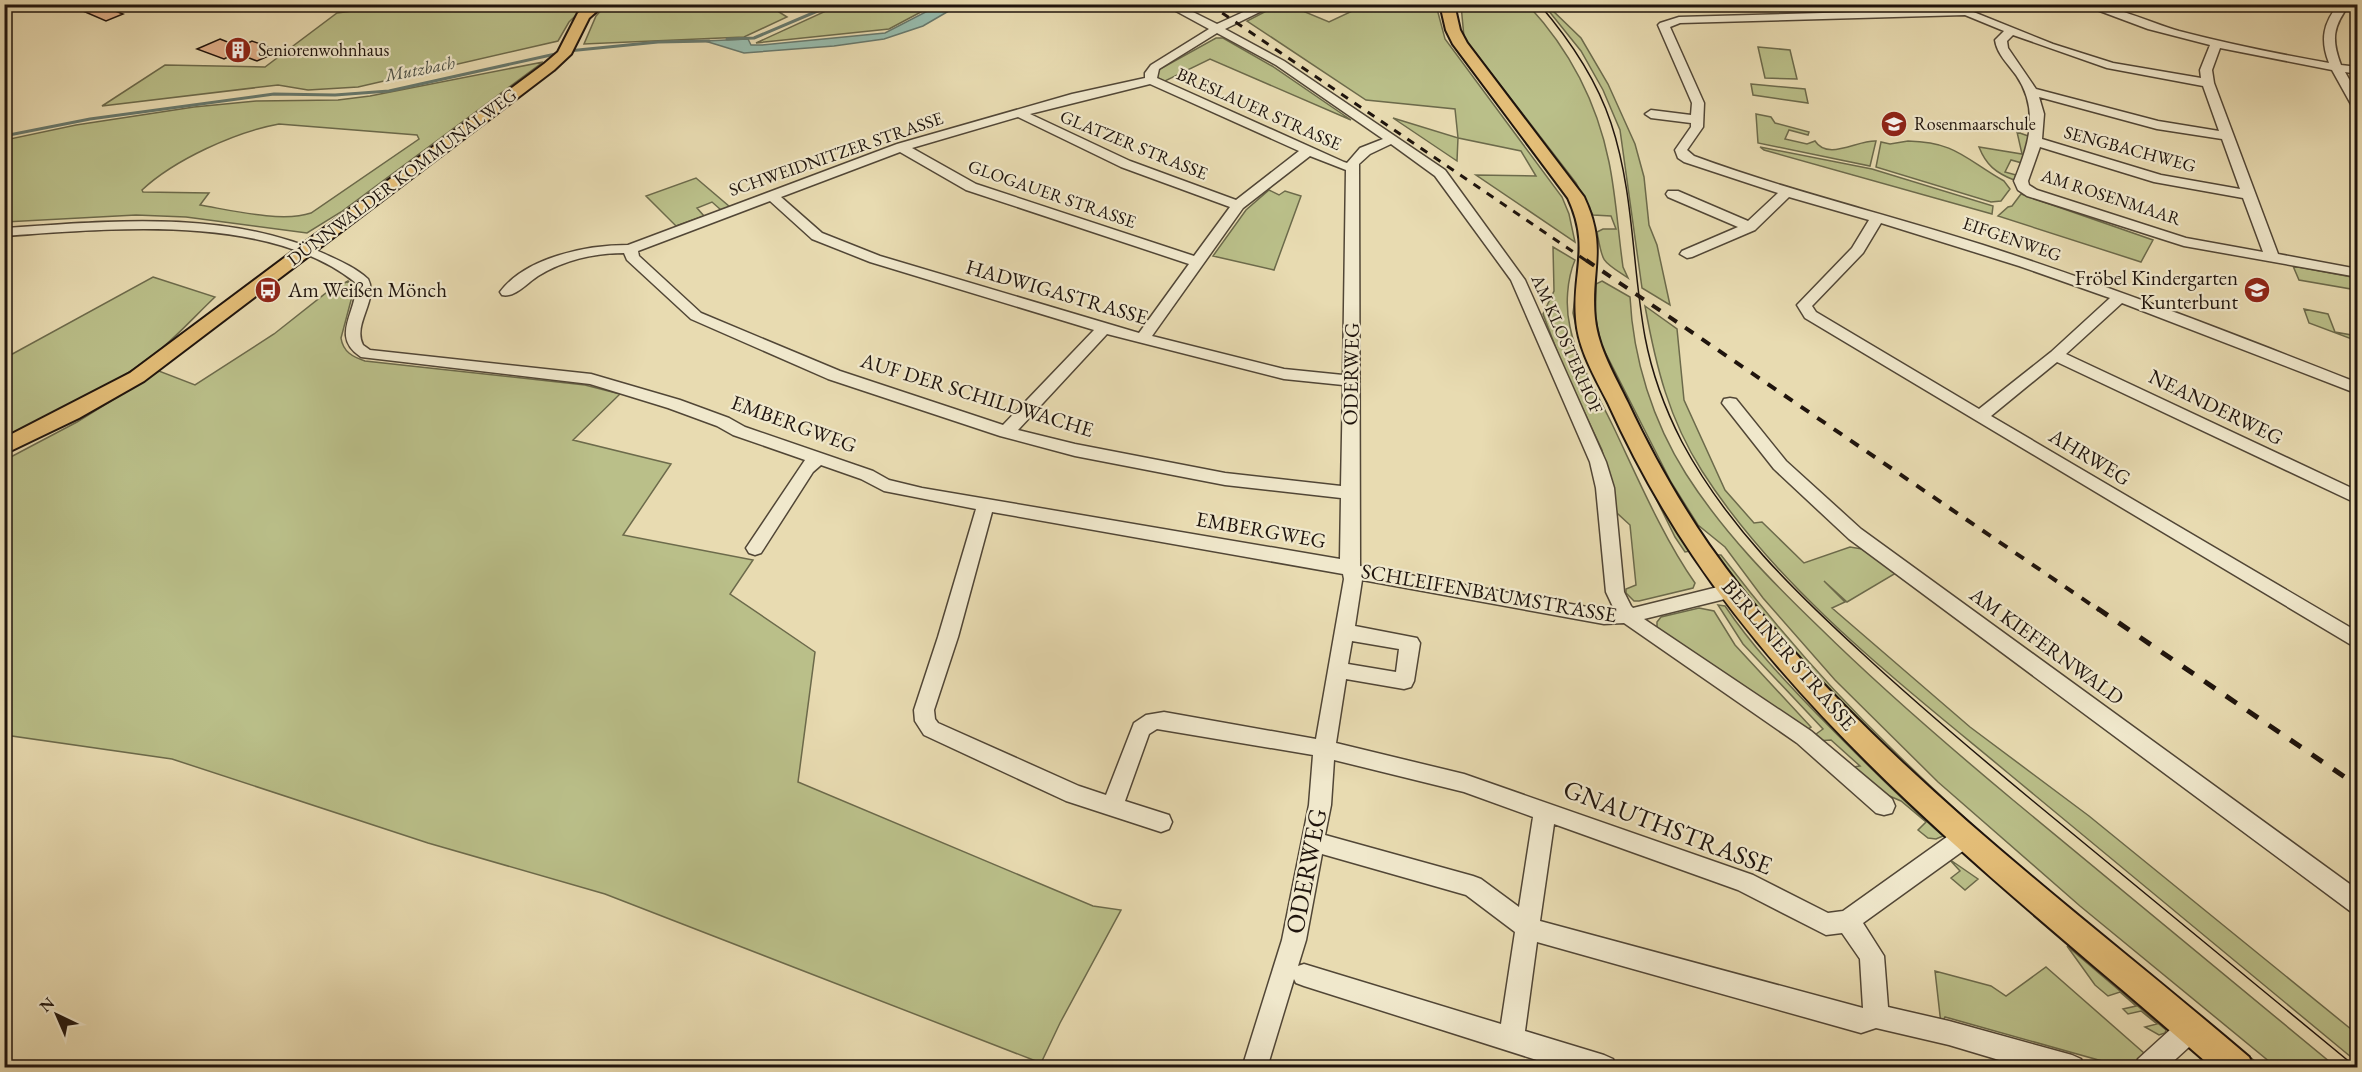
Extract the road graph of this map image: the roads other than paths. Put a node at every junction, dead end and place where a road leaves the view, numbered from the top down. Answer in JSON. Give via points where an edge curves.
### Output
{"nodes":[{"id":1,"x":356,"y":4,"type":"edge"},
{"id":2,"x":598,"y":4,"type":"edge"},
{"id":3,"x":1167,"y":4,"type":"edge"},
{"id":4,"x":1271,"y":4,"type":"edge"},
{"id":5,"x":1447,"y":4,"type":"edge"},
{"id":6,"x":2086,"y":4,"type":"edge"},
{"id":7,"x":2345,"y":4,"type":"edge"},
{"id":8,"x":260,"y":6,"type":"dead end"},
{"id":9,"x":1218,"y":29,"type":"junction"},
{"id":10,"x":2011,"y":31,"type":"junction"},
{"id":11,"x":2216,"y":44,"type":"junction"},
{"id":12,"x":2338,"y":68,"type":"junction"},
{"id":13,"x":2358,"y":71,"type":"edge"},
{"id":14,"x":1151,"y":80,"type":"junction"},
{"id":15,"x":2208,"y":83,"type":"junction"},
{"id":16,"x":2352,"y":86,"type":"edge"},
{"id":17,"x":2031,"y":91,"type":"junction"},
{"id":18,"x":2358,"y":106,"type":"edge"},
{"id":19,"x":1019,"y":113,"type":"junction"},
{"id":20,"x":1651,"y":114,"type":"dead end"},
{"id":21,"x":1698,"y":120,"type":"junction"},
{"id":22,"x":2227,"y":136,"type":"junction"},
{"id":23,"x":1392,"y":139,"type":"junction"},
{"id":24,"x":2037,"y":142,"type":"junction"},
{"id":25,"x":901,"y":147,"type":"junction"},
{"id":26,"x":1308,"y":151,"type":"junction"},
{"id":27,"x":1353,"y":168,"type":"junction"},
{"id":28,"x":1786,"y":192,"type":"junction"},
{"id":29,"x":1673,"y":194,"type":"dead end"},
{"id":30,"x":771,"y":195,"type":"junction"},
{"id":31,"x":2248,"y":195,"type":"junction"},
{"id":32,"x":1238,"y":205,"type":"junction"},
{"id":33,"x":1878,"y":217,"type":"junction"},
{"id":34,"x":1750,"y":227,"type":"junction"},
{"id":35,"x":4,"y":232,"type":"edge"},
{"id":36,"x":305,"y":249,"type":"junction"},
{"id":37,"x":630,"y":249,"type":"junction"},
{"id":38,"x":1688,"y":254,"type":"dead end"},
{"id":39,"x":2272,"y":258,"type":"junction"},
{"id":40,"x":1197,"y":262,"type":"junction"},
{"id":41,"x":2358,"y":273,"type":"edge"},
{"id":42,"x":507,"y":292,"type":"dead end"},
{"id":43,"x":2120,"y":297,"type":"junction"},
{"id":44,"x":1104,"y":328,"type":"junction"},
{"id":45,"x":1142,"y":339,"type":"junction"},
{"id":46,"x":2056,"y":356,"type":"junction"},
{"id":47,"x":1351,"y":381,"type":"junction"},
{"id":48,"x":2358,"y":389,"type":"edge"},
{"id":49,"x":1730,"y":403,"type":"dead end"},
{"id":50,"x":1979,"y":417,"type":"junction"},
{"id":51,"x":1006,"y":432,"type":"junction"},
{"id":52,"x":4,"y":447,"type":"edge"},
{"id":53,"x":817,"y":459,"type":"junction"},
{"id":54,"x":1349,"y":494,"type":"junction"},
{"id":55,"x":2358,"y":498,"type":"edge"},
{"id":56,"x":986,"y":504,"type":"junction"},
{"id":57,"x":755,"y":548,"type":"dead end"},
{"id":58,"x":1351,"y":570,"type":"junction"},
{"id":59,"x":1730,"y":591,"type":"junction"},
{"id":60,"x":1628,"y":616,"type":"junction"},
{"id":61,"x":1345,"y":632,"type":"junction"},
{"id":62,"x":2358,"y":642,"type":"edge"},
{"id":63,"x":1339,"y":670,"type":"junction"},
{"id":64,"x":1324,"y":750,"type":"junction"},
{"id":65,"x":1884,"y":806,"type":"dead end"},
{"id":66,"x":1112,"y":807,"type":"junction"},
{"id":67,"x":1545,"y":811,"type":"junction"},
{"id":68,"x":1161,"y":822,"type":"dead end"},
{"id":69,"x":1966,"y":836,"type":"junction"},
{"id":70,"x":1312,"y":841,"type":"junction"},
{"id":71,"x":2358,"y":904,"type":"edge"},
{"id":72,"x":1848,"y":921,"type":"junction"},
{"id":73,"x":1528,"y":928,"type":"junction"},
{"id":74,"x":1304,"y":975,"type":"dead end"},
{"id":75,"x":1876,"y":1016,"type":"junction"},
{"id":76,"x":2192,"y":1028,"type":"junction"},
{"id":77,"x":1511,"y":1039,"type":"junction"},
{"id":78,"x":1254,"y":1068,"type":"edge"},
{"id":79,"x":1604,"y":1068,"type":"edge"},
{"id":80,"x":2072,"y":1068,"type":"edge"},
{"id":81,"x":2147,"y":1068,"type":"edge"},
{"id":82,"x":2238,"y":1068,"type":"edge"}],
"edges":[{"from":1,"to":8,"type":"street"},
{"from":2,"to":36,"type":"main road","name":"DÜNNWALDER KOMMUNALWEG","via":[[578,23],[567,49],[474,124]]},
{"from":3,"to":9,"type":"street","name":"AM KLOSTERHOF"},
{"from":4,"to":9,"type":"street"},
{"from":5,"to":59,"type":"main road","name":"BERLINER STRASSE","via":[[1460,44],[1576,197],[1589,240],[1584,314],[1591,344],[1668,501]]},
{"from":6,"to":11,"type":"street"},
{"from":7,"to":12,"type":"street","via":[[2330,22],[2327,33]]},
{"from":9,"to":14,"type":"street","via":[[1155,67]]},
{"from":9,"to":23,"type":"street","name":"AM KLOSTERHOF","via":[[1294,72]]},
{"from":10,"to":15,"type":"street","via":[[2111,66]]},
{"from":10,"to":17,"type":"street","name":"AM ROSENMAAR","via":[[2001,40],[2002,48]]},
{"from":10,"to":21,"type":"street","via":[[1974,14],[1957,11],[1669,21],[1664,30],[1692,86]]},
{"from":11,"to":12,"type":"street"},
{"from":11,"to":15,"type":"street","via":[[2206,70]]},
{"from":12,"to":13,"type":"street"},
{"from":12,"to":16,"type":"street"},
{"from":14,"to":19,"type":"street","name":"SCHWEIDNITZER STRASSE"},
{"from":14,"to":26,"type":"street","name":"BRESLAUER STRASSE"},
{"from":15,"to":22,"type":"street"},
{"from":16,"to":18,"type":"street"},
{"from":17,"to":22,"type":"street","via":[[2157,125]]},
{"from":17,"to":24,"type":"street","name":"AM ROSENMAAR","via":[[2038,122]]},
{"from":19,"to":25,"type":"street","name":"SCHWEIDNITZER STRASSE"},
{"from":19,"to":32,"type":"street","name":"GLATZER STRASSE","via":[[1115,159]]},
{"from":20,"to":21,"type":"street"},
{"from":21,"to":28,"type":"street","name":"EIFGENWEG","via":[[1681,150],[1683,155]]},
{"from":22,"to":31,"type":"street"},
{"from":23,"to":27,"type":"street","via":[[1357,158]]},
{"from":23,"to":60,"type":"street","name":"AM KLOSTERHOF","via":[[1447,181],[1524,292],[1598,462],[1605,488],[1615,592]]},
{"from":24,"to":31,"type":"street","name":"SENGBACHWEG","via":[[2159,179]]},
{"from":24,"to":39,"type":"street","name":"AM ROSENMAAR","via":[[2021,181],[2032,193],[2184,242]]},
{"from":25,"to":30,"type":"street","name":"SCHWEIDNITZER STRASSE"},
{"from":25,"to":40,"type":"street","name":"GLOGAUER STRASSE","via":[[971,187]]},
{"from":26,"to":27,"type":"street","name":"BRESLAUER STRASSE"},
{"from":26,"to":32,"type":"street"},
{"from":27,"to":47,"type":"street","name":"ODERWEG"},
{"from":28,"to":33,"type":"street","name":"EIFGENWEG"},
{"from":28,"to":34,"type":"street"},
{"from":29,"to":34,"type":"street"},
{"from":30,"to":37,"type":"street","name":"SCHWEIDNITZER STRASSE"},
{"from":30,"to":44,"type":"street","name":"HADWIGASTRASSE","via":[[817,236],[842,247]]},
{"from":31,"to":39,"type":"street"},
{"from":32,"to":40,"type":"street"},
{"from":33,"to":43,"type":"street","name":"EIFGENWEG"},
{"from":33,"to":50,"type":"street","name":"AHRWEG","via":[[1858,250],[1804,305],[1810,315]]},
{"from":34,"to":38,"type":"street"},
{"from":35,"to":36,"type":"street","via":[[122,225],[182,227],[226,231]]},
{"from":36,"to":52,"type":"main road","name":"DÜNNWALDER KOMMUNALWEG","via":[[137,377]]},
{"from":36,"to":53,"type":"street","name":"EMBERGWEG","via":[[363,282],[363,299],[351,339],[354,347],[366,354],[608,383]]},
{"from":37,"to":42,"type":"street","name":"SCHWEIDNITZER STRASSE","via":[[585,251],[525,276]]},
{"from":37,"to":51,"type":"street","name":"AUF DER SCHILDWACHE","via":[[632,257],[685,308],[708,322],[834,375]]},
{"from":39,"to":41,"type":"street","name":"AM ROSENMAAR"},
{"from":40,"to":45,"type":"street"},
{"from":43,"to":46,"type":"street"},
{"from":43,"to":48,"type":"street","name":"EIFGENWEG"},
{"from":44,"to":45,"type":"street","name":"HADWIGASTRASSE"},
{"from":44,"to":51,"type":"street"},
{"from":45,"to":47,"type":"street","name":"HADWIGASTRASSE","via":[[1284,374]]},
{"from":46,"to":50,"type":"street"},
{"from":46,"to":55,"type":"street","name":"NEANDERWEG"},
{"from":47,"to":54,"type":"street","name":"ODERWEG"},
{"from":49,"to":71,"type":"street","name":"AM KIEFERNWALD","via":[[1780,465],[1861,539]]},
{"from":50,"to":62,"type":"street","name":"AHRWEG"},
{"from":51,"to":54,"type":"street","name":"AUF DER SCHILDWACHE","via":[[1225,479]]},
{"from":53,"to":56,"type":"street","name":"EMBERGWEG","via":[[867,475],[884,485]]},
{"from":53,"to":57,"type":"street","via":[[807,468]]},
{"from":54,"to":58,"type":"street","name":"ODERWEG"},
{"from":56,"to":58,"type":"street","name":"EMBERGWEG"},
{"from":56,"to":66,"type":"street","via":[[924,710],[925,721],[931,729],[1074,794]]},
{"from":58,"to":60,"type":"street","name":"SCHLEIFENBAUMSTRASSE","via":[[1604,617]]},
{"from":58,"to":61,"type":"street","name":"ODERWEG"},
{"from":59,"to":60,"type":"street","name":"SCHLEIFENBAUMSTRASSE"},
{"from":59,"to":69,"type":"main road","name":"BERLINER STRASSE","via":[[1832,706]]},
{"from":60,"to":65,"type":"street","name":"SCHLEIFENBAUMSTRASSE","via":[[1804,737]]},
{"from":61,"to":63,"type":"street","name":"ODERWEG"},
{"from":61,"to":63,"type":"street","via":[[1410,643],[1404,681]]},
{"from":63,"to":64,"type":"street","name":"ODERWEG"},
{"from":64,"to":66,"type":"street","name":"GNAUTHSTRASSE","via":[[1153,721],[1141,729]]},
{"from":64,"to":67,"type":"street","name":"GNAUTHSTRASSE","via":[[1464,783]]},
{"from":64,"to":70,"type":"street","name":"ODERWEG","via":[[1320,805]]},
{"from":66,"to":68,"type":"street"},
{"from":67,"to":72,"type":"street","name":"GNAUTHSTRASSE","via":[[1745,882],[1826,924]]},
{"from":67,"to":73,"type":"street"},
{"from":69,"to":72,"type":"street"},
{"from":69,"to":76,"type":"main road","name":"BERLINER STRASSE"},
{"from":70,"to":73,"type":"street","via":[[1473,886]]},
{"from":70,"to":78,"type":"street","name":"ODERWEG","via":[[1294,940]]},
{"from":72,"to":75,"type":"street","via":[[1872,956]]},
{"from":73,"to":75,"type":"street","via":[[1861,1021]]},
{"from":73,"to":77,"type":"street"},
{"from":74,"to":77,"type":"street"},
{"from":75,"to":80,"type":"street"},
{"from":76,"to":81,"type":"street"},
{"from":76,"to":82,"type":"main road","name":"BERLINER STRASSE"},
{"from":77,"to":79,"type":"street"}]}
